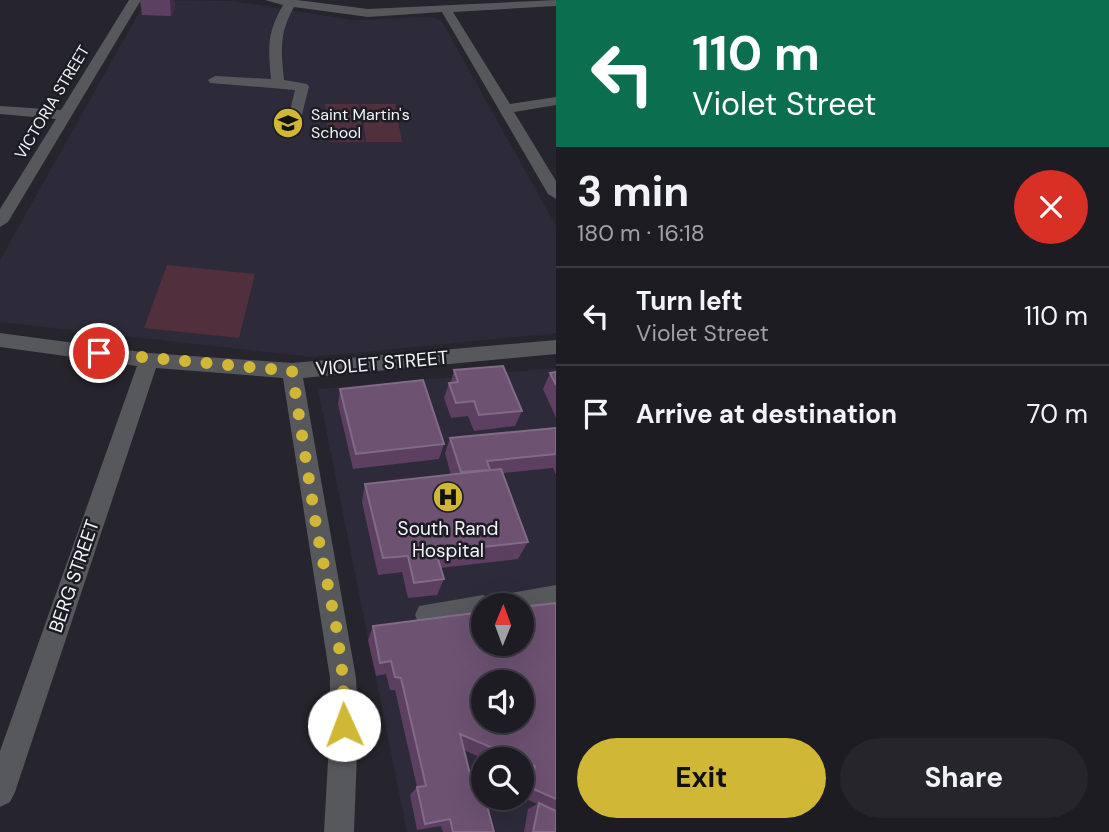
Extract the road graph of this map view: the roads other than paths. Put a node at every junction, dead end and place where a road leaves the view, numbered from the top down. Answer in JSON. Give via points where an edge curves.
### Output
{"nodes":[{"id":1,"x":135,"y":0,"type":"edge"},
{"id":2,"x":271,"y":0,"type":"edge"},
{"id":3,"x":556,"y":2,"type":"edge"},
{"id":4,"x":290,"y":3,"type":"junction"},
{"id":5,"x":444,"y":8,"type":"junction"},
{"id":6,"x":215,"y":80,"type":"dead end"},
{"id":7,"x":278,"y":83,"type":"junction"},
{"id":8,"x":556,"y":101,"type":"edge"},
{"id":9,"x":507,"y":109,"type":"junction"},
{"id":10,"x":0,"y":110,"type":"edge"},
{"id":11,"x":65,"y":114,"type":"junction"},
{"id":12,"x":294,"y":124,"type":"dead end"},
{"id":13,"x":556,"y":194,"type":"edge"},
{"id":14,"x":0,"y":222,"type":"edge"},
{"id":15,"x":0,"y":340,"type":"edge"},
{"id":16,"x":556,"y":347,"type":"edge"},
{"id":17,"x":149,"y":359,"type":"junction"},
{"id":18,"x":292,"y":371,"type":"junction"},
{"id":19,"x":556,"y":597,"type":"edge"},
{"id":20,"x":534,"y":600,"type":"edge"},
{"id":21,"x":471,"y":609,"type":"edge"},
{"id":22,"x":428,"y":615,"type":"dead end"},
{"id":23,"x":0,"y":792,"type":"edge"},
{"id":24,"x":339,"y":832,"type":"edge"}],
"edges":[{"from":1,"to":11,"type":"street","name":"VICTORIA STREET"},
{"from":2,"to":4,"type":"street"},
{"from":3,"to":5,"type":"street"},
{"from":4,"to":5,"type":"street","via":[[362,13]]},
{"from":4,"to":7,"type":"street","via":[[277,26]]},
{"from":5,"to":9,"type":"street"},
{"from":6,"to":7,"type":"street"},
{"from":7,"to":12,"type":"street","via":[[302,87]]},
{"from":8,"to":9,"type":"street"},
{"from":9,"to":13,"type":"street"},
{"from":10,"to":11,"type":"street"},
{"from":11,"to":14,"type":"street","name":"VICTORIA STREET"},
{"from":15,"to":17,"type":"street","name":"VIOLET STREET"},
{"from":16,"to":18,"type":"street","name":"VIOLET STREET"},
{"from":17,"to":18,"type":"street","name":"VIOLET STREET"},
{"from":17,"to":23,"type":"street","name":"BERG STREET"},
{"from":18,"to":24,"type":"street","via":[[343,678]]},
{"from":19,"to":20,"type":"street"},
{"from":21,"to":22,"type":"street"}]}
